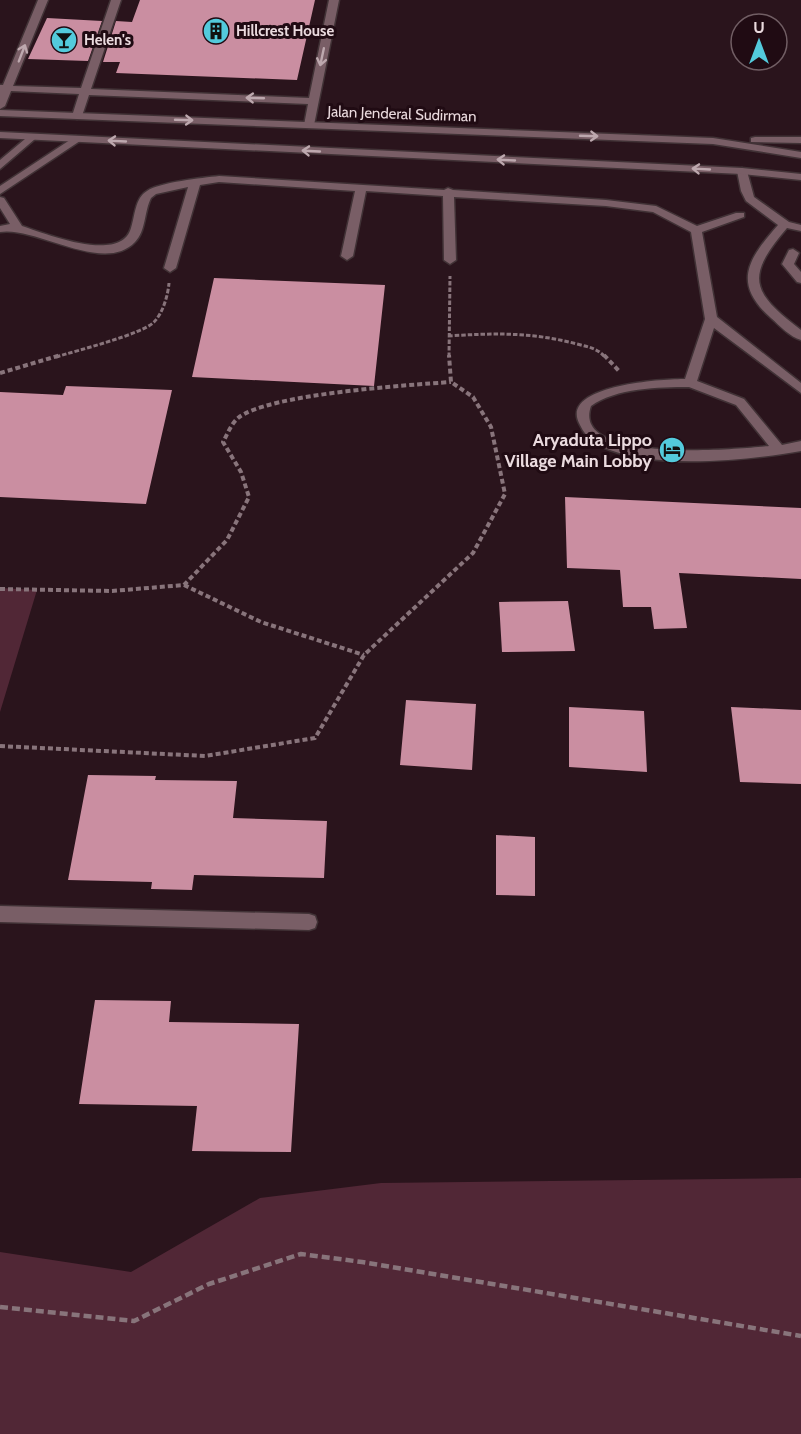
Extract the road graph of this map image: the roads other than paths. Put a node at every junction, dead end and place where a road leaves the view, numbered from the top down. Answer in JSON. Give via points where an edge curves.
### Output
{"nodes":[{"id":1,"x":43,"y":0,"type":"edge"},
{"id":2,"x":116,"y":0,"type":"edge"},
{"id":3,"x":334,"y":0,"type":"edge"},
{"id":4,"x":4,"y":88,"type":"edge"},
{"id":5,"x":84,"y":91,"type":"junction"},
{"id":6,"x":313,"y":101,"type":"junction"},
{"id":7,"x":0,"y":106,"type":"edge"},
{"id":8,"x":0,"y":113,"type":"edge"},
{"id":9,"x":76,"y":116,"type":"junction"},
{"id":10,"x":309,"y":125,"type":"junction"},
{"id":11,"x":0,"y":135,"type":"edge"},
{"id":12,"x":31,"y":137,"type":"junction"},
{"id":13,"x":76,"y":139,"type":"junction"},
{"id":14,"x":801,"y":140,"type":"edge"},
{"id":15,"x":713,"y":141,"type":"junction"},
{"id":16,"x":801,"y":155,"type":"edge"},
{"id":17,"x":0,"y":166,"type":"edge"},
{"id":18,"x":742,"y":171,"type":"junction"},
{"id":19,"x":801,"y":177,"type":"edge"},
{"id":20,"x":195,"y":182,"type":"junction"},
{"id":21,"x":361,"y":187,"type":"junction"},
{"id":22,"x":0,"y":191,"type":"edge"},
{"id":23,"x":448,"y":192,"type":"junction"},
{"id":24,"x":0,"y":200,"type":"edge"},
{"id":25,"x":740,"y":215,"type":"dead end"},
{"id":26,"x":785,"y":224,"type":"junction"},
{"id":27,"x":16,"y":228,"type":"junction"},
{"id":28,"x":801,"y":228,"type":"edge"},
{"id":29,"x":0,"y":229,"type":"edge"},
{"id":30,"x":696,"y":230,"type":"junction"},
{"id":31,"x":793,"y":253,"type":"dead end"},
{"id":32,"x":347,"y":256,"type":"dead end"},
{"id":33,"x":450,"y":260,"type":"road end"},
{"id":34,"x":170,"y":268,"type":"road end"},
{"id":35,"x":801,"y":279,"type":"edge"},
{"id":36,"x":711,"y":319,"type":"junction"},
{"id":37,"x":801,"y":336,"type":"edge"},
{"id":38,"x":690,"y":383,"type":"junction"},
{"id":39,"x":801,"y":389,"type":"edge"},
{"id":40,"x":801,"y":447,"type":"edge"},
{"id":41,"x":780,"y":451,"type":"junction"},
{"id":42,"x":0,"y":915,"type":"edge"},
{"id":43,"x":309,"y":922,"type":"dead end"}],
"edges":[{"from":4,"to":1,"type":"street","one_way":true},
{"from":2,"to":5,"type":"street"},
{"from":3,"to":6,"type":"street","one_way":true},
{"from":4,"to":5,"type":"street"},
{"from":4,"to":7,"type":"street"},
{"from":6,"to":5,"type":"street","one_way":true},
{"from":5,"to":9,"type":"street"},
{"from":6,"to":10,"type":"street"},
{"from":8,"to":9,"type":"street","name":"Jalan Jenderal Sudirman"},
{"from":9,"to":10,"type":"street","name":"Jalan Jenderal Sudirman","one_way":true},
{"from":10,"to":15,"type":"street","name":"Jalan Jenderal Sudirman","one_way":true},
{"from":11,"to":12,"type":"street"},
{"from":12,"to":13,"type":"street"},
{"from":12,"to":17,"type":"street"},
{"from":18,"to":13,"type":"street","one_way":true},
{"from":13,"to":22,"type":"street"},
{"from":14,"to":15,"type":"street"},
{"from":15,"to":16,"type":"street","name":"Jalan Jenderal Sudirman"},
{"from":18,"to":19,"type":"street"},
{"from":18,"to":26,"type":"street","via":[[750,199]]},
{"from":20,"to":21,"type":"street","via":[[219,179]]},
{"from":20,"to":27,"type":"street","via":[[146,196],[132,238],[111,250]]},
{"from":20,"to":34,"type":"street"},
{"from":21,"to":23,"type":"street"},
{"from":21,"to":32,"type":"street"},
{"from":23,"to":30,"type":"street","via":[[656,209]]},
{"from":23,"to":33,"type":"street"},
{"from":24,"to":27,"type":"street"},
{"from":25,"to":30,"type":"street"},
{"from":26,"to":28,"type":"street"},
{"from":26,"to":37,"type":"street","via":[[768,242],[752,269],[752,282],[769,312]]},
{"from":27,"to":29,"type":"street"},
{"from":30,"to":36,"type":"street"},
{"from":31,"to":35,"type":"street","via":[[788,264]]},
{"from":36,"to":38,"type":"street"},
{"from":36,"to":39,"type":"street"},
{"from":38,"to":41,"type":"street","via":[[741,403]]},
{"from":38,"to":41,"type":"street","via":[[634,388],[595,397],[587,403],[583,422],[589,434],[612,447],[682,456]]},
{"from":40,"to":41,"type":"street"},
{"from":42,"to":43,"type":"street"}]}
